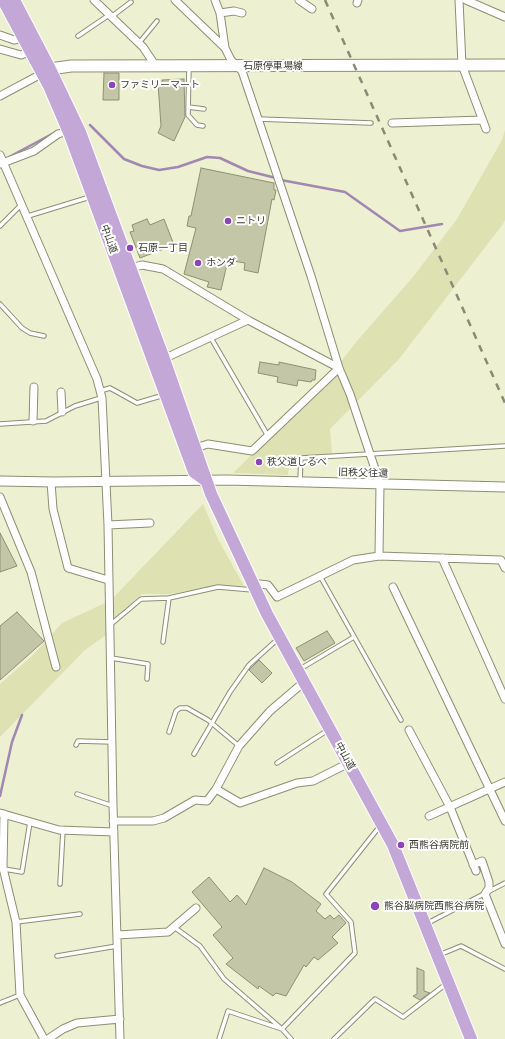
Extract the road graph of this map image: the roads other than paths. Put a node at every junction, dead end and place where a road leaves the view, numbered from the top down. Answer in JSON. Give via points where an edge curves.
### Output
{"nodes":[{"id":1,"x":3,"y":0,"type":"edge"},
{"id":2,"x":14,"y":0,"type":"edge"},
{"id":3,"x":94,"y":0,"type":"edge"},
{"id":4,"x":175,"y":0,"type":"edge"},
{"id":5,"x":216,"y":0,"type":"edge"},
{"id":6,"x":300,"y":0,"type":"edge"},
{"id":7,"x":459,"y":0,"type":"edge"},
{"id":8,"x":466,"y":0,"type":"edge"},
{"id":9,"x":131,"y":2,"type":"dead end"},
{"id":10,"x":312,"y":9,"type":"dead end"},
{"id":11,"x":220,"y":13,"type":"junction"},
{"id":12,"x":242,"y":13,"type":"dead end"},
{"id":13,"x":110,"y":16,"type":"junction"},
{"id":14,"x":505,"y":17,"type":"edge"},
{"id":15,"x":157,"y":21,"type":"dead end"},
{"id":16,"x":0,"y":36,"type":"edge"},
{"id":17,"x":28,"y":36,"type":"junction"},
{"id":18,"x":78,"y":36,"type":"dead end"},
{"id":19,"x":139,"y":44,"type":"junction"},
{"id":20,"x":225,"y":48,"type":"junction"},
{"id":21,"x":0,"y":49,"type":"edge"},
{"id":22,"x":35,"y":49,"type":"junction"},
{"id":23,"x":155,"y":65,"type":"junction"},
{"id":24,"x":189,"y":65,"type":"junction"},
{"id":25,"x":462,"y":65,"type":"junction"},
{"id":26,"x":505,"y":65,"type":"edge"},
{"id":27,"x":236,"y":66,"type":"junction"},
{"id":28,"x":46,"y":71,"type":"junction"},
{"id":29,"x":0,"y":96,"type":"edge"},
{"id":30,"x":188,"y":107,"type":"junction"},
{"id":31,"x":204,"y":109,"type":"dead end"},
{"id":32,"x":257,"y":119,"type":"junction"},
{"id":33,"x":482,"y":120,"type":"junction"},
{"id":34,"x":371,"y":123,"type":"dead end"},
{"id":35,"x":392,"y":123,"type":"dead end"},
{"id":36,"x":203,"y":126,"type":"dead end"},
{"id":37,"x":486,"y":129,"type":"dead end"},
{"id":38,"x":68,"y":131,"type":"junction"},
{"id":39,"x":1,"y":161,"type":"edge"},
{"id":40,"x":93,"y":196,"type":"junction"},
{"id":41,"x":22,"y":203,"type":"junction"},
{"id":42,"x":28,"y":216,"type":"junction"},
{"id":43,"x":0,"y":226,"type":"edge"},
{"id":44,"x":131,"y":268,"type":"junction"},
{"id":45,"x":0,"y":304,"type":"edge"},
{"id":46,"x":248,"y":320,"type":"junction"},
{"id":47,"x":44,"y":336,"type":"dead end"},
{"id":48,"x":211,"y":338,"type":"junction"},
{"id":49,"x":160,"y":361,"type":"junction"},
{"id":50,"x":339,"y":368,"type":"junction"},
{"id":51,"x":34,"y":387,"type":"dead end"},
{"id":52,"x":60,"y":392,"type":"dead end"},
{"id":53,"x":101,"y":395,"type":"junction"},
{"id":54,"x":167,"y":395,"type":"junction"},
{"id":55,"x":62,"y":412,"type":"junction"},
{"id":56,"x":33,"y":420,"type":"junction"},
{"id":57,"x":0,"y":424,"type":"edge"},
{"id":58,"x":268,"y":436,"type":"junction"},
{"id":59,"x":505,"y":446,"type":"edge"},
{"id":60,"x":194,"y":448,"type":"junction"},
{"id":61,"x":370,"y":454,"type":"junction"},
{"id":62,"x":205,"y":480,"type":"junction"},
{"id":63,"x":0,"y":481,"type":"edge"},
{"id":64,"x":106,"y":481,"type":"junction"},
{"id":65,"x":51,"y":482,"type":"junction"},
{"id":66,"x":300,"y":482,"type":"junction"},
{"id":67,"x":380,"y":484,"type":"junction"},
{"id":68,"x":505,"y":487,"type":"edge"},
{"id":69,"x":0,"y":497,"type":"edge"},
{"id":70,"x":150,"y":523,"type":"dead end"},
{"id":71,"x":108,"y":525,"type":"junction"},
{"id":72,"x":379,"y":556,"type":"junction"},
{"id":73,"x":442,"y":558,"type":"junction"},
{"id":74,"x":505,"y":568,"type":"edge"},
{"id":75,"x":320,"y":576,"type":"junction"},
{"id":76,"x":108,"y":580,"type":"junction"},
{"id":77,"x":393,"y":587,"type":"dead end"},
{"id":78,"x":254,"y":588,"type":"junction"},
{"id":79,"x":168,"y":598,"type":"junction"},
{"id":80,"x":109,"y":626,"type":"junction"},
{"id":81,"x":354,"y":637,"type":"junction"},
{"id":82,"x":280,"y":638,"type":"junction"},
{"id":83,"x":163,"y":642,"type":"dead end"},
{"id":84,"x":110,"y":658,"type":"junction"},
{"id":85,"x":56,"y":667,"type":"dead end"},
{"id":86,"x":297,"y":670,"type":"junction"},
{"id":87,"x":147,"y":679,"type":"dead end"},
{"id":88,"x":304,"y":682,"type":"junction"},
{"id":89,"x":505,"y":699,"type":"edge"},
{"id":90,"x":401,"y":720,"type":"dead end"},
{"id":91,"x":211,"y":722,"type":"junction"},
{"id":92,"x":330,"y":729,"type":"junction"},
{"id":93,"x":409,"y":730,"type":"dead end"},
{"id":94,"x":169,"y":732,"type":"dead end"},
{"id":95,"x":112,"y":742,"type":"junction"},
{"id":96,"x":76,"y":745,"type":"dead end"},
{"id":97,"x":239,"y":746,"type":"junction"},
{"id":98,"x":194,"y":754,"type":"dead end"},
{"id":99,"x":277,"y":763,"type":"dead end"},
{"id":100,"x":348,"y":763,"type":"junction"},
{"id":101,"x":505,"y":782,"type":"edge"},
{"id":102,"x":216,"y":789,"type":"junction"},
{"id":103,"x":491,"y":789,"type":"junction"},
{"id":104,"x":77,"y":794,"type":"dead end"},
{"id":105,"x":113,"y":806,"type":"junction"},
{"id":106,"x":450,"y":807,"type":"junction"},
{"id":107,"x":2,"y":814,"type":"edge"},
{"id":108,"x":429,"y":816,"type":"dead end"},
{"id":109,"x":505,"y":820,"type":"edge"},
{"id":110,"x":30,"y":821,"type":"junction"},
{"id":111,"x":113,"y":821,"type":"junction"},
{"id":112,"x":382,"y":824,"type":"junction"},
{"id":113,"x":63,"y":830,"type":"junction"},
{"id":114,"x":114,"y":832,"type":"junction"},
{"id":115,"x":3,"y":868,"type":"junction"},
{"id":116,"x":505,"y":883,"type":"edge"},
{"id":117,"x":60,"y":884,"type":"dead end"},
{"id":118,"x":485,"y":894,"type":"junction"},
{"id":119,"x":196,"y":908,"type":"dead end"},
{"id":120,"x":80,"y":914,"type":"dead end"},
{"id":121,"x":16,"y":922,"type":"junction"},
{"id":122,"x":425,"y":924,"type":"junction"},
{"id":123,"x":174,"y":927,"type":"junction"},
{"id":124,"x":117,"y":935,"type":"junction"},
{"id":125,"x":505,"y":944,"type":"edge"},
{"id":126,"x":118,"y":946,"type":"junction"},
{"id":127,"x":57,"y":956,"type":"dead end"},
{"id":128,"x":438,"y":956,"type":"junction"},
{"id":129,"x":505,"y":969,"type":"edge"},
{"id":130,"x":448,"y":982,"type":"junction"},
{"id":131,"x":20,"y":995,"type":"junction"},
{"id":132,"x":0,"y":1003,"type":"edge"},
{"id":133,"x":120,"y":1018,"type":"junction"},
{"id":134,"x":282,"y":1029,"type":"junction"},
{"id":135,"x":44,"y":1039,"type":"edge"},
{"id":136,"x":48,"y":1039,"type":"edge"},
{"id":137,"x":120,"y":1039,"type":"edge"},
{"id":138,"x":218,"y":1039,"type":"edge"},
{"id":139,"x":291,"y":1039,"type":"edge"},
{"id":140,"x":334,"y":1039,"type":"edge"},
{"id":141,"x":471,"y":1039,"type":"edge"}],
"edges":[{"from":1,"to":17,"type":"highway","name":"中山道"},
{"from":2,"to":17,"type":"highway","name":"中山道"},
{"from":3,"to":13,"type":"street"},
{"from":4,"to":20,"type":"street"},
{"from":5,"to":11,"type":"street"},
{"from":6,"to":10,"type":"street"},
{"from":7,"to":25,"type":"street"},
{"from":8,"to":14,"type":"street"},
{"from":9,"to":13,"type":"lane"},
{"from":11,"to":12,"type":"street"},
{"from":11,"to":20,"type":"street"},
{"from":13,"to":18,"type":"lane"},
{"from":13,"to":19,"type":"street"},
{"from":15,"to":19,"type":"lane"},
{"from":16,"to":17,"type":"street","via":[[14,40]]},
{"from":17,"to":22,"type":"highway","name":"中山道"},
{"from":19,"to":23,"type":"street"},
{"from":20,"to":27,"type":"street"},
{"from":21,"to":22,"type":"street","via":[[21,55]]},
{"from":22,"to":28,"type":"highway","name":"中山道"},
{"from":23,"to":24,"type":"main road","name":"石原停車場線"},
{"from":23,"to":28,"type":"main road","name":"石原停車場線","via":[[71,66]]},
{"from":24,"to":27,"type":"main road","name":"石原停車場線"},
{"from":24,"to":30,"type":"lane"},
{"from":25,"to":26,"type":"main road","name":"石原停車場線"},
{"from":25,"to":27,"type":"main road","name":"石原停車場線"},
{"from":25,"to":33,"type":"street"},
{"from":27,"to":32,"type":"street","via":[[242,71]]},
{"from":28,"to":29,"type":"street"},
{"from":28,"to":38,"type":"highway","name":"中山道"},
{"from":28,"to":44,"type":"highway","name":"中山道","via":[[80,132]]},
{"from":30,"to":31,"type":"lane"},
{"from":30,"to":36,"type":"lane","via":[[188,115],[197,125]]},
{"from":32,"to":34,"type":"lane"},
{"from":32,"to":50,"type":"street","via":[[311,276]]},
{"from":33,"to":35,"type":"street"},
{"from":33,"to":37,"type":"street"},
{"from":38,"to":39,"type":"street","via":[[58,134],[34,151]]},
{"from":38,"to":40,"type":"highway","name":"中山道"},
{"from":39,"to":41,"type":"street"},
{"from":40,"to":42,"type":"lane"},
{"from":40,"to":49,"type":"highway","name":"中山道"},
{"from":41,"to":42,"type":"street"},
{"from":41,"to":43,"type":"lane"},
{"from":42,"to":53,"type":"street"},
{"from":44,"to":46,"type":"street","via":[[142,265],[163,269]]},
{"from":44,"to":49,"type":"highway","name":"中山道"},
{"from":45,"to":47,"type":"lane","via":[[22,328]]},
{"from":46,"to":48,"type":"street"},
{"from":46,"to":50,"type":"street"},
{"from":48,"to":49,"type":"street"},
{"from":48,"to":58,"type":"lane"},
{"from":49,"to":54,"type":"highway","name":"中山道"},
{"from":49,"to":60,"type":"highway","name":"中山道"},
{"from":50,"to":58,"type":"street"},
{"from":50,"to":61,"type":"street"},
{"from":51,"to":56,"type":"street"},
{"from":52,"to":55,"type":"street"},
{"from":53,"to":54,"type":"lane","via":[[110,388],[137,403]]},
{"from":53,"to":55,"type":"lane","via":[[99,400]]},
{"from":53,"to":64,"type":"street"},
{"from":54,"to":62,"type":"highway","name":"中山道","via":[[194,472]]},
{"from":55,"to":56,"type":"lane","via":[[46,421]]},
{"from":56,"to":57,"type":"lane"},
{"from":58,"to":60,"type":"street","via":[[252,451],[208,444]]},
{"from":59,"to":61,"type":"lane"},
{"from":60,"to":62,"type":"highway","name":"中山道"},
{"from":61,"to":66,"type":"lane","via":[[301,458]]},
{"from":61,"to":67,"type":"street"},
{"from":62,"to":64,"type":"street","name":"旧秩父往還"},
{"from":62,"to":66,"type":"street","name":"旧秩父往還"},
{"from":62,"to":78,"type":"highway","name":"中山道"},
{"from":63,"to":65,"type":"street","name":"旧秩父往還"},
{"from":64,"to":65,"type":"street","name":"旧秩父往還"},
{"from":64,"to":71,"type":"street"},
{"from":65,"to":76,"type":"street","via":[[53,509],[68,568]]},
{"from":66,"to":67,"type":"street","name":"旧秩父往還"},
{"from":67,"to":68,"type":"street","name":"旧秩父往還"},
{"from":67,"to":72,"type":"street"},
{"from":69,"to":85,"type":"street","via":[[31,572]]},
{"from":70,"to":71,"type":"street"},
{"from":71,"to":76,"type":"street"},
{"from":72,"to":73,"type":"street"},
{"from":72,"to":75,"type":"street","via":[[353,560]]},
{"from":73,"to":74,"type":"street","via":[[501,560]]},
{"from":73,"to":89,"type":"street"},
{"from":75,"to":78,"type":"street","via":[[277,597],[268,585],[260,584]]},
{"from":75,"to":81,"type":"lane"},
{"from":76,"to":80,"type":"street"},
{"from":77,"to":103,"type":"street"},
{"from":78,"to":79,"type":"lane","via":[[218,587]]},
{"from":78,"to":82,"type":"highway","name":"中山道"},
{"from":79,"to":80,"type":"lane","via":[[141,598]]},
{"from":79,"to":83,"type":"lane"},
{"from":80,"to":84,"type":"street"},
{"from":81,"to":86,"type":"lane"},
{"from":81,"to":90,"type":"lane"},
{"from":82,"to":86,"type":"highway","name":"中山道"},
{"from":82,"to":91,"type":"lane","via":[[249,665]]},
{"from":84,"to":87,"type":"lane","via":[[148,664]]},
{"from":84,"to":95,"type":"street"},
{"from":86,"to":88,"type":"highway","name":"中山道"},
{"from":88,"to":92,"type":"highway","name":"中山道"},
{"from":88,"to":97,"type":"street","via":[[270,711]]},
{"from":91,"to":94,"type":"lane","via":[[187,708],[180,708],[176,711]]},
{"from":91,"to":97,"type":"lane"},
{"from":91,"to":98,"type":"lane"},
{"from":92,"to":99,"type":"lane"},
{"from":92,"to":100,"type":"highway","name":"中山道"},
{"from":93,"to":106,"type":"street"},
{"from":95,"to":96,"type":"lane","via":[[78,741]]},
{"from":95,"to":105,"type":"street"},
{"from":97,"to":102,"type":"street"},
{"from":100,"to":102,"type":"street","via":[[313,781],[297,783],[240,803]]},
{"from":100,"to":112,"type":"highway","name":"中山道"},
{"from":101,"to":103,"type":"street"},
{"from":102,"to":111,"type":"street","via":[[207,800],[195,800],[164,818],[153,821]]},
{"from":103,"to":106,"type":"street"},
{"from":103,"to":109,"type":"street"},
{"from":104,"to":105,"type":"lane"},
{"from":105,"to":111,"type":"street"},
{"from":106,"to":108,"type":"street"},
{"from":106,"to":118,"type":"street","via":[[474,868],[482,861],[489,882]]},
{"from":107,"to":110,"type":"street"},
{"from":107,"to":115,"type":"street"},
{"from":110,"to":113,"type":"street"},
{"from":110,"to":115,"type":"lane","via":[[22,872]]},
{"from":111,"to":114,"type":"street"},
{"from":112,"to":122,"type":"highway","name":"中山道"},
{"from":112,"to":134,"type":"lane","via":[[326,894],[351,922],[355,953]]},
{"from":113,"to":114,"type":"street"},
{"from":113,"to":117,"type":"lane"},
{"from":114,"to":124,"type":"street"},
{"from":115,"to":121,"type":"street"},
{"from":116,"to":118,"type":"lane"},
{"from":118,"to":122,"type":"lane"},
{"from":118,"to":125,"type":"street"},
{"from":119,"to":123,"type":"street"},
{"from":120,"to":121,"type":"lane"},
{"from":121,"to":131,"type":"street"},
{"from":122,"to":128,"type":"highway","name":"中山道"},
{"from":123,"to":124,"type":"street","via":[[168,932]]},
{"from":123,"to":134,"type":"lane","via":[[200,946],[224,979]]},
{"from":124,"to":126,"type":"street"},
{"from":126,"to":127,"type":"lane"},
{"from":126,"to":133,"type":"street"},
{"from":128,"to":129,"type":"lane","via":[[460,946]]},
{"from":128,"to":130,"type":"highway","name":"中山道"},
{"from":130,"to":140,"type":"lane","via":[[403,1017],[375,999]]},
{"from":130,"to":141,"type":"highway","name":"中山道"},
{"from":131,"to":132,"type":"lane"},
{"from":131,"to":135,"type":"street"},
{"from":133,"to":136,"type":"street","via":[[77,1024]]},
{"from":133,"to":137,"type":"street"},
{"from":134,"to":138,"type":"lane","via":[[228,1011]]},
{"from":134,"to":139,"type":"lane"}]}
